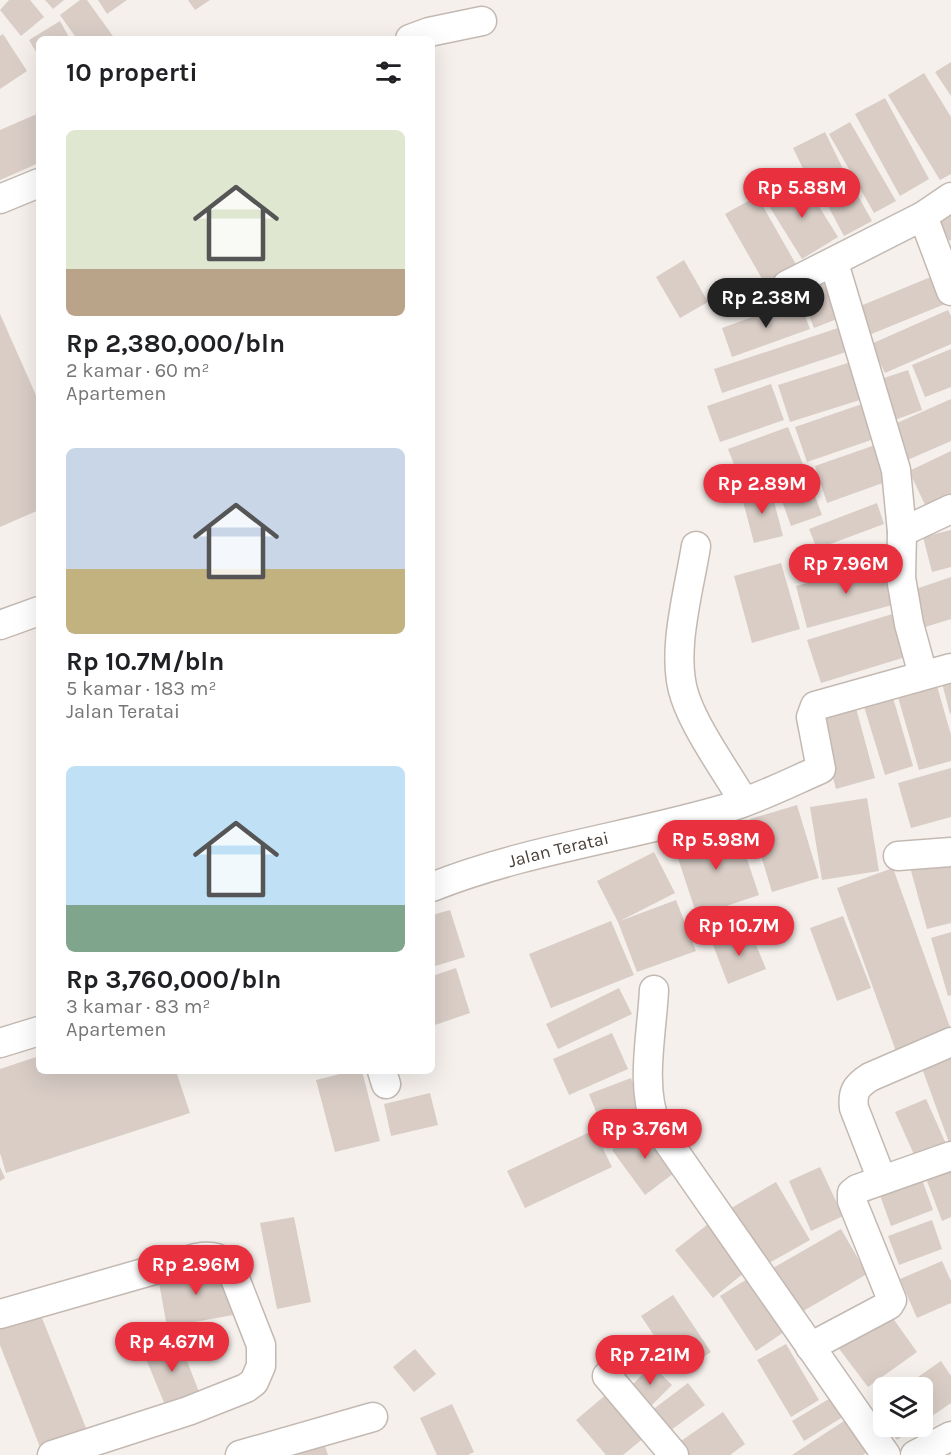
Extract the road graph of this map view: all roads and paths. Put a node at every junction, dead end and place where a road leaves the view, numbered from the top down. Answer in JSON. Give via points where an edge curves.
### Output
{"nodes":[{"id":1,"x":482,"y":21,"type":"dead end"},
{"id":2,"x":418,"y":36,"type":"edge"},
{"id":3,"x":36,"y":184,"type":"edge"},
{"id":4,"x":951,"y":197,"type":"edge"},
{"id":5,"x":0,"y":199,"type":"edge"},
{"id":6,"x":923,"y":216,"type":"junction"},
{"id":7,"x":834,"y":263,"type":"junction"},
{"id":8,"x":787,"y":285,"type":"dead end"},
{"id":9,"x":951,"y":291,"type":"edge"},
{"id":10,"x":951,"y":509,"type":"edge"},
{"id":11,"x":902,"y":532,"type":"junction"},
{"id":12,"x":696,"y":546,"type":"dead end"},
{"id":13,"x":36,"y":612,"type":"edge"},
{"id":14,"x":0,"y":625,"type":"edge"},
{"id":15,"x":951,"y":668,"type":"edge"},
{"id":16,"x":923,"y":675,"type":"junction"},
{"id":17,"x":744,"y":802,"type":"junction"},
{"id":18,"x":951,"y":852,"type":"edge"},
{"id":19,"x":898,"y":856,"type":"dead end"},
{"id":20,"x":435,"y":886,"type":"edge"},
{"id":21,"x":654,"y":990,"type":"dead end"},
{"id":22,"x":36,"y":1032,"type":"edge"},
{"id":23,"x":951,"y":1042,"type":"edge"},
{"id":24,"x":0,"y":1043,"type":"edge"},
{"id":25,"x":951,"y":1156,"type":"edge"},
{"id":26,"x":882,"y":1180,"type":"junction"},
{"id":27,"x":0,"y":1314,"type":"edge"},
{"id":28,"x":810,"y":1347,"type":"junction"},
{"id":29,"x":607,"y":1376,"type":"dead end"},
{"id":30,"x":373,"y":1417,"type":"dead end"},
{"id":31,"x":951,"y":1436,"type":"edge"},
{"id":32,"x":52,"y":1455,"type":"edge"},
{"id":33,"x":240,"y":1455,"type":"edge"},
{"id":34,"x":674,"y":1455,"type":"edge"},
{"id":35,"x":886,"y":1455,"type":"edge"},
{"id":36,"x":915,"y":1455,"type":"edge"}],
"edges":[{"from":1,"to":2,"type":"street"},
{"from":3,"to":5,"type":"street"},
{"from":4,"to":6,"type":"street"},
{"from":6,"to":7,"type":"street"},
{"from":6,"to":9,"type":"street"},
{"from":7,"to":8,"type":"street"},
{"from":7,"to":11,"type":"street","via":[[896,470]]},
{"from":10,"to":11,"type":"street"},
{"from":11,"to":16,"type":"street","via":[[901,578]]},
{"from":12,"to":17,"type":"street","via":[[679,655],[681,681],[689,707]]},
{"from":13,"to":14,"type":"street"},
{"from":15,"to":16,"type":"street"},
{"from":16,"to":17,"type":"street","name":"Jalan Teratai","via":[[815,706],[811,717],[821,769]]},
{"from":17,"to":20,"type":"street","name":"Jalan Teratai"},
{"from":18,"to":19,"type":"street"},
{"from":21,"to":28,"type":"street","via":[[649,1085],[657,1125]]},
{"from":22,"to":24,"type":"street"},
{"from":23,"to":26,"type":"street","via":[[870,1077],[858,1085],[853,1095],[854,1108]]},
{"from":25,"to":26,"type":"street"},
{"from":26,"to":28,"type":"street","via":[[854,1191],[852,1201],[891,1294],[891,1303]]},
{"from":27,"to":32,"type":"street","via":[[196,1258],[214,1257],[232,1271],[261,1345],[259,1373],[246,1388],[188,1412]]},
{"from":28,"to":35,"type":"street"},
{"from":29,"to":34,"type":"street"},
{"from":30,"to":33,"type":"street"},
{"from":31,"to":36,"type":"street"}]}
